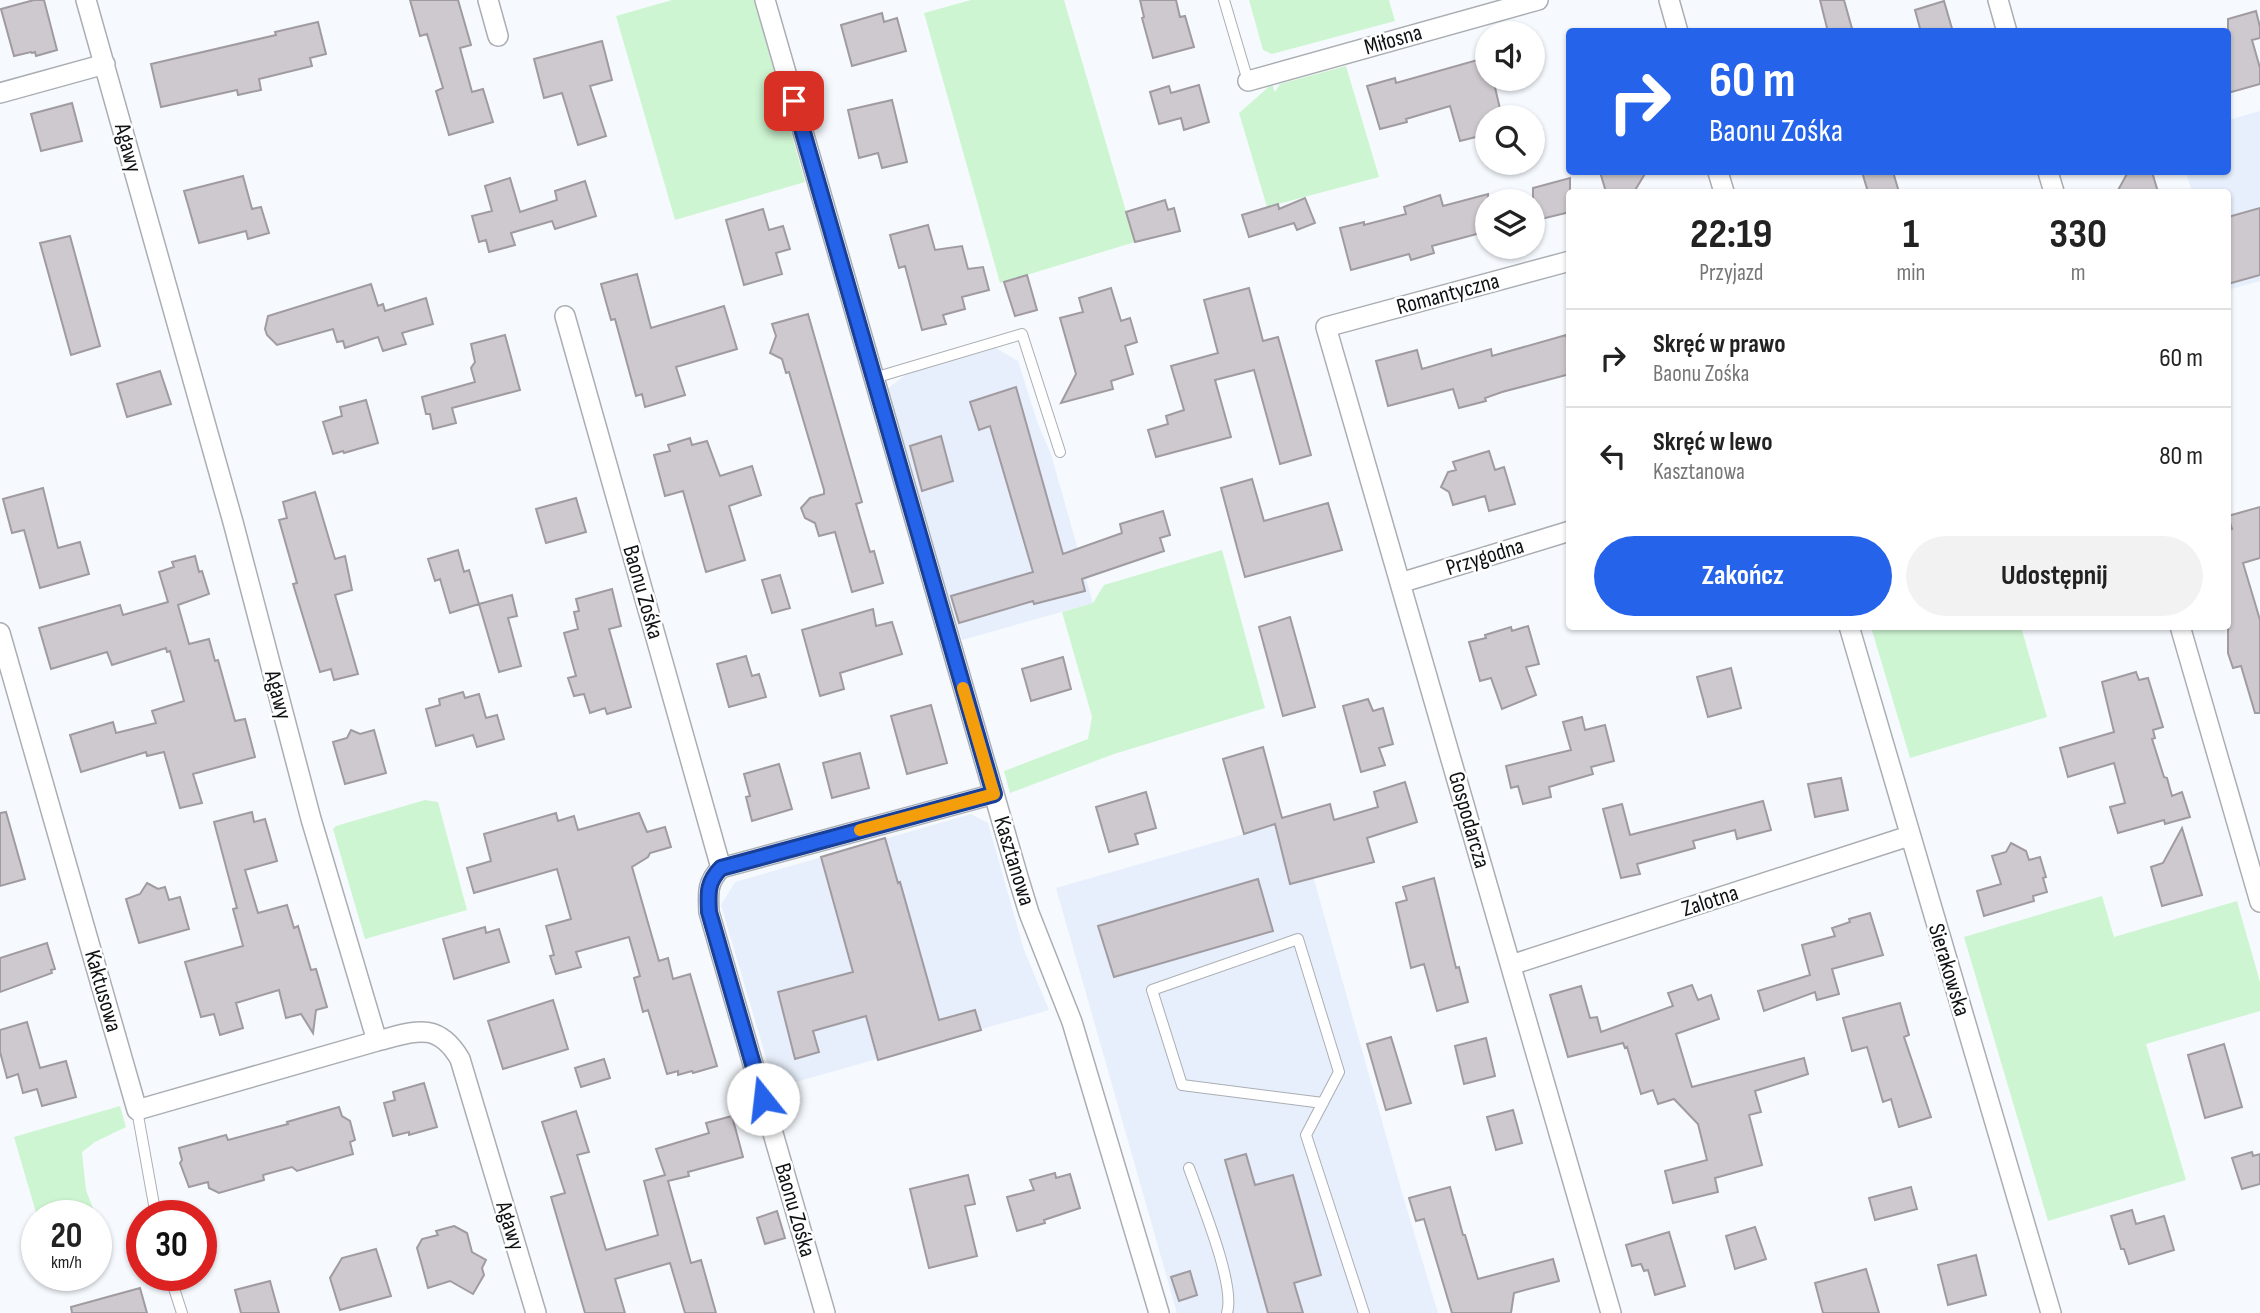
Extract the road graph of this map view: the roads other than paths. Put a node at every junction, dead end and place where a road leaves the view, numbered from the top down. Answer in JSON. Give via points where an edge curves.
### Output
{"nodes":[{"id":1,"x":86,"y":0,"type":"edge"},
{"id":2,"x":488,"y":0,"type":"edge"},
{"id":3,"x":765,"y":0,"type":"edge"},
{"id":4,"x":1224,"y":0,"type":"edge"},
{"id":5,"x":1538,"y":0,"type":"edge"},
{"id":6,"x":1669,"y":0,"type":"edge"},
{"id":7,"x":1998,"y":0,"type":"edge"},
{"id":8,"x":1677,"y":28,"type":"edge"},
{"id":9,"x":2006,"y":28,"type":"edge"},
{"id":10,"x":498,"y":36,"type":"dead end"},
{"id":11,"x":105,"y":64,"type":"junction"},
{"id":12,"x":1248,"y":80,"type":"joint"},
{"id":13,"x":0,"y":93,"type":"edge"},
{"id":14,"x":1566,"y":262,"type":"edge"},
{"id":15,"x":565,"y":316,"type":"dead end"},
{"id":16,"x":1326,"y":327,"type":"joint"},
{"id":17,"x":874,"y":378,"type":"junction"},
{"id":18,"x":1060,"y":452,"type":"dead end"},
{"id":19,"x":1566,"y":532,"type":"edge"},
{"id":20,"x":1400,"y":583,"type":"junction"},
{"id":21,"x":1850,"y":630,"type":"edge"},
{"id":22,"x":2181,"y":630,"type":"edge"},
{"id":23,"x":0,"y":633,"type":"edge"},
{"id":24,"x":994,"y":794,"type":"junction"},
{"id":25,"x":1909,"y":836,"type":"junction"},
{"id":26,"x":721,"y":868,"type":"junction"},
{"id":27,"x":2260,"y":902,"type":"edge"},
{"id":28,"x":1511,"y":965,"type":"junction"},
{"id":29,"x":377,"y":1041,"type":"junction"},
{"id":30,"x":1323,"y":1103,"type":"junction"},
{"id":31,"x":137,"y":1110,"type":"junction"},
{"id":32,"x":1189,"y":1168,"type":"dead end"},
{"id":33,"x":153,"y":1200,"type":"edge"},
{"id":34,"x":175,"y":1291,"type":"edge"},
{"id":35,"x":182,"y":1313,"type":"edge"},
{"id":36,"x":536,"y":1313,"type":"edge"},
{"id":37,"x":825,"y":1313,"type":"edge"},
{"id":38,"x":1159,"y":1313,"type":"edge"},
{"id":39,"x":1227,"y":1313,"type":"edge"},
{"id":40,"x":1364,"y":1313,"type":"edge"},
{"id":41,"x":1611,"y":1313,"type":"edge"},
{"id":42,"x":2051,"y":1313,"type":"edge"}],
"edges":[{"from":1,"to":11,"type":"street","name":"Agawy"},
{"from":2,"to":10,"type":"street"},
{"from":3,"to":17,"type":"street","name":"Kasztanowa"},
{"from":4,"to":12,"type":"lane"},
{"from":5,"to":12,"type":"street","name":"Miłosna"},
{"from":6,"to":8,"type":"street"},
{"from":7,"to":9,"type":"street"},
{"from":11,"to":13,"type":"street"},
{"from":11,"to":29,"type":"street","name":"Agawy","via":[[311,819]]},
{"from":14,"to":16,"type":"street","name":"Romantyczna"},
{"from":15,"to":26,"type":"street","name":"Baonu Zośka"},
{"from":16,"to":20,"type":"street","name":"Gospodarcza"},
{"from":17,"to":18,"type":"lane","via":[[1022,334]]},
{"from":17,"to":24,"type":"street","name":"Kasztanowa"},
{"from":19,"to":20,"type":"street","name":"Przygodna"},
{"from":20,"to":28,"type":"street","name":"Gospodarcza"},
{"from":21,"to":25,"type":"street","name":"Sierakowska"},
{"from":22,"to":27,"type":"street"},
{"from":23,"to":31,"type":"street","name":"Kaktusowa"},
{"from":24,"to":26,"type":"street"},
{"from":24,"to":38,"type":"street","name":"Kasztanowa","via":[[1029,913],[1072,1022]]},
{"from":25,"to":28,"type":"street","name":"Zalotna"},
{"from":25,"to":42,"type":"street","name":"Sierakowska"},
{"from":26,"to":37,"type":"street","name":"Baonu Zośka","via":[[711,878],[709,912]]},
{"from":28,"to":41,"type":"street","name":"Gospodarcza"},
{"from":29,"to":31,"type":"street"},
{"from":29,"to":36,"type":"street","name":"Agawy","via":[[427,1031],[452,1045]]},
{"from":30,"to":30,"type":"lane","via":[[1339,1072],[1298,939],[1152,990],[1182,1085]]},
{"from":30,"to":40,"type":"lane","via":[[1306,1135]]},
{"from":31,"to":33,"type":"lane"},
{"from":32,"to":39,"type":"lane","via":[[1228,1282]]},
{"from":34,"to":35,"type":"lane"}]}
